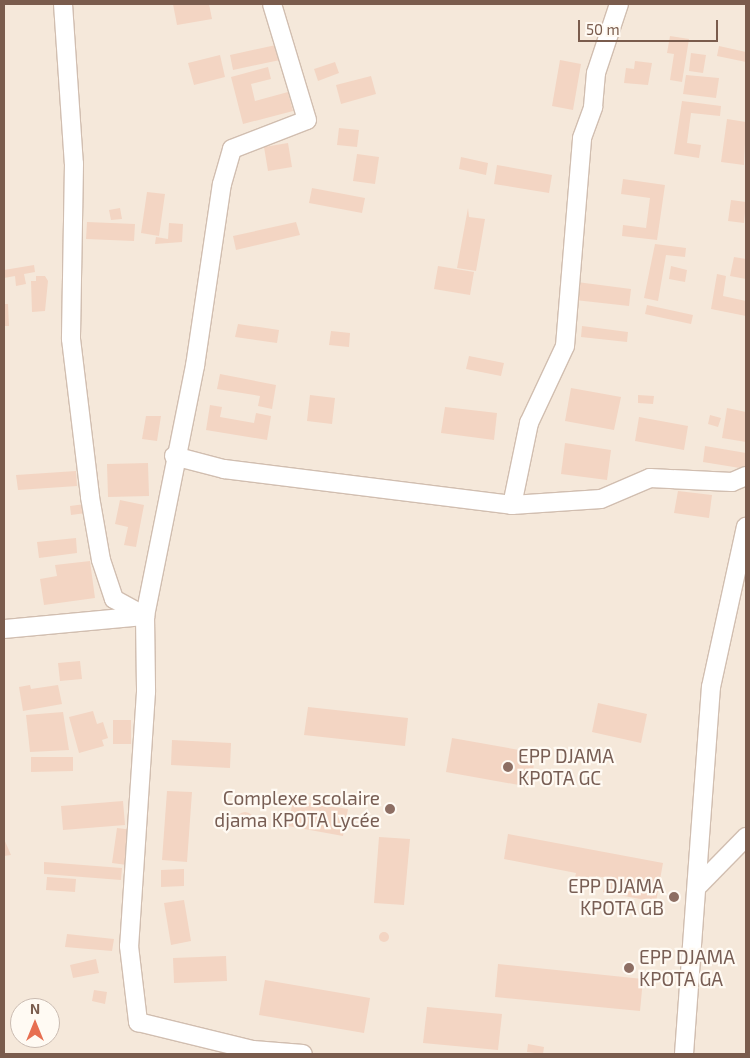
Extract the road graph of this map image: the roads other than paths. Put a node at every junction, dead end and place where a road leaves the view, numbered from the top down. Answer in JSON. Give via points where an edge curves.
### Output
{"nodes":[{"id":1,"x":63,"y":4,"type":"edge"},
{"id":2,"x":272,"y":4,"type":"edge"},
{"id":3,"x":619,"y":4,"type":"edge"},
{"id":4,"x":174,"y":456,"type":"junction"},
{"id":5,"x":746,"y":476,"type":"edge"},
{"id":6,"x":512,"y":505,"type":"junction"},
{"id":7,"x":746,"y":527,"type":"edge"},
{"id":8,"x":145,"y":616,"type":"junction"},
{"id":9,"x":4,"y":629,"type":"edge"},
{"id":10,"x":746,"y":838,"type":"edge"},
{"id":11,"x":698,"y":886,"type":"junction"},
{"id":12,"x":303,"y":1054,"type":"edge"},
{"id":13,"x":684,"y":1054,"type":"edge"}],
"edges":[{"from":1,"to":8,"type":"street","via":[[74,164],[71,339],[86,467],[101,560],[114,599]]},
{"from":2,"to":4,"type":"street","via":[[307,120],[232,149],[222,184],[196,366]]},
{"from":3,"to":6,"type":"street","via":[[596,73],[593,106],[582,138],[565,346],[529,423]]},
{"from":4,"to":6,"type":"street","via":[[224,469]]},
{"from":4,"to":8,"type":"street"},
{"from":5,"to":6,"type":"street","via":[[732,482],[650,478],[601,499]]},
{"from":7,"to":11,"type":"street","via":[[711,687]]},
{"from":8,"to":9,"type":"street"},
{"from":8,"to":12,"type":"street","via":[[146,692],[129,946],[138,1022],[253,1050]]},
{"from":10,"to":11,"type":"street"},
{"from":11,"to":13,"type":"street"}]}
